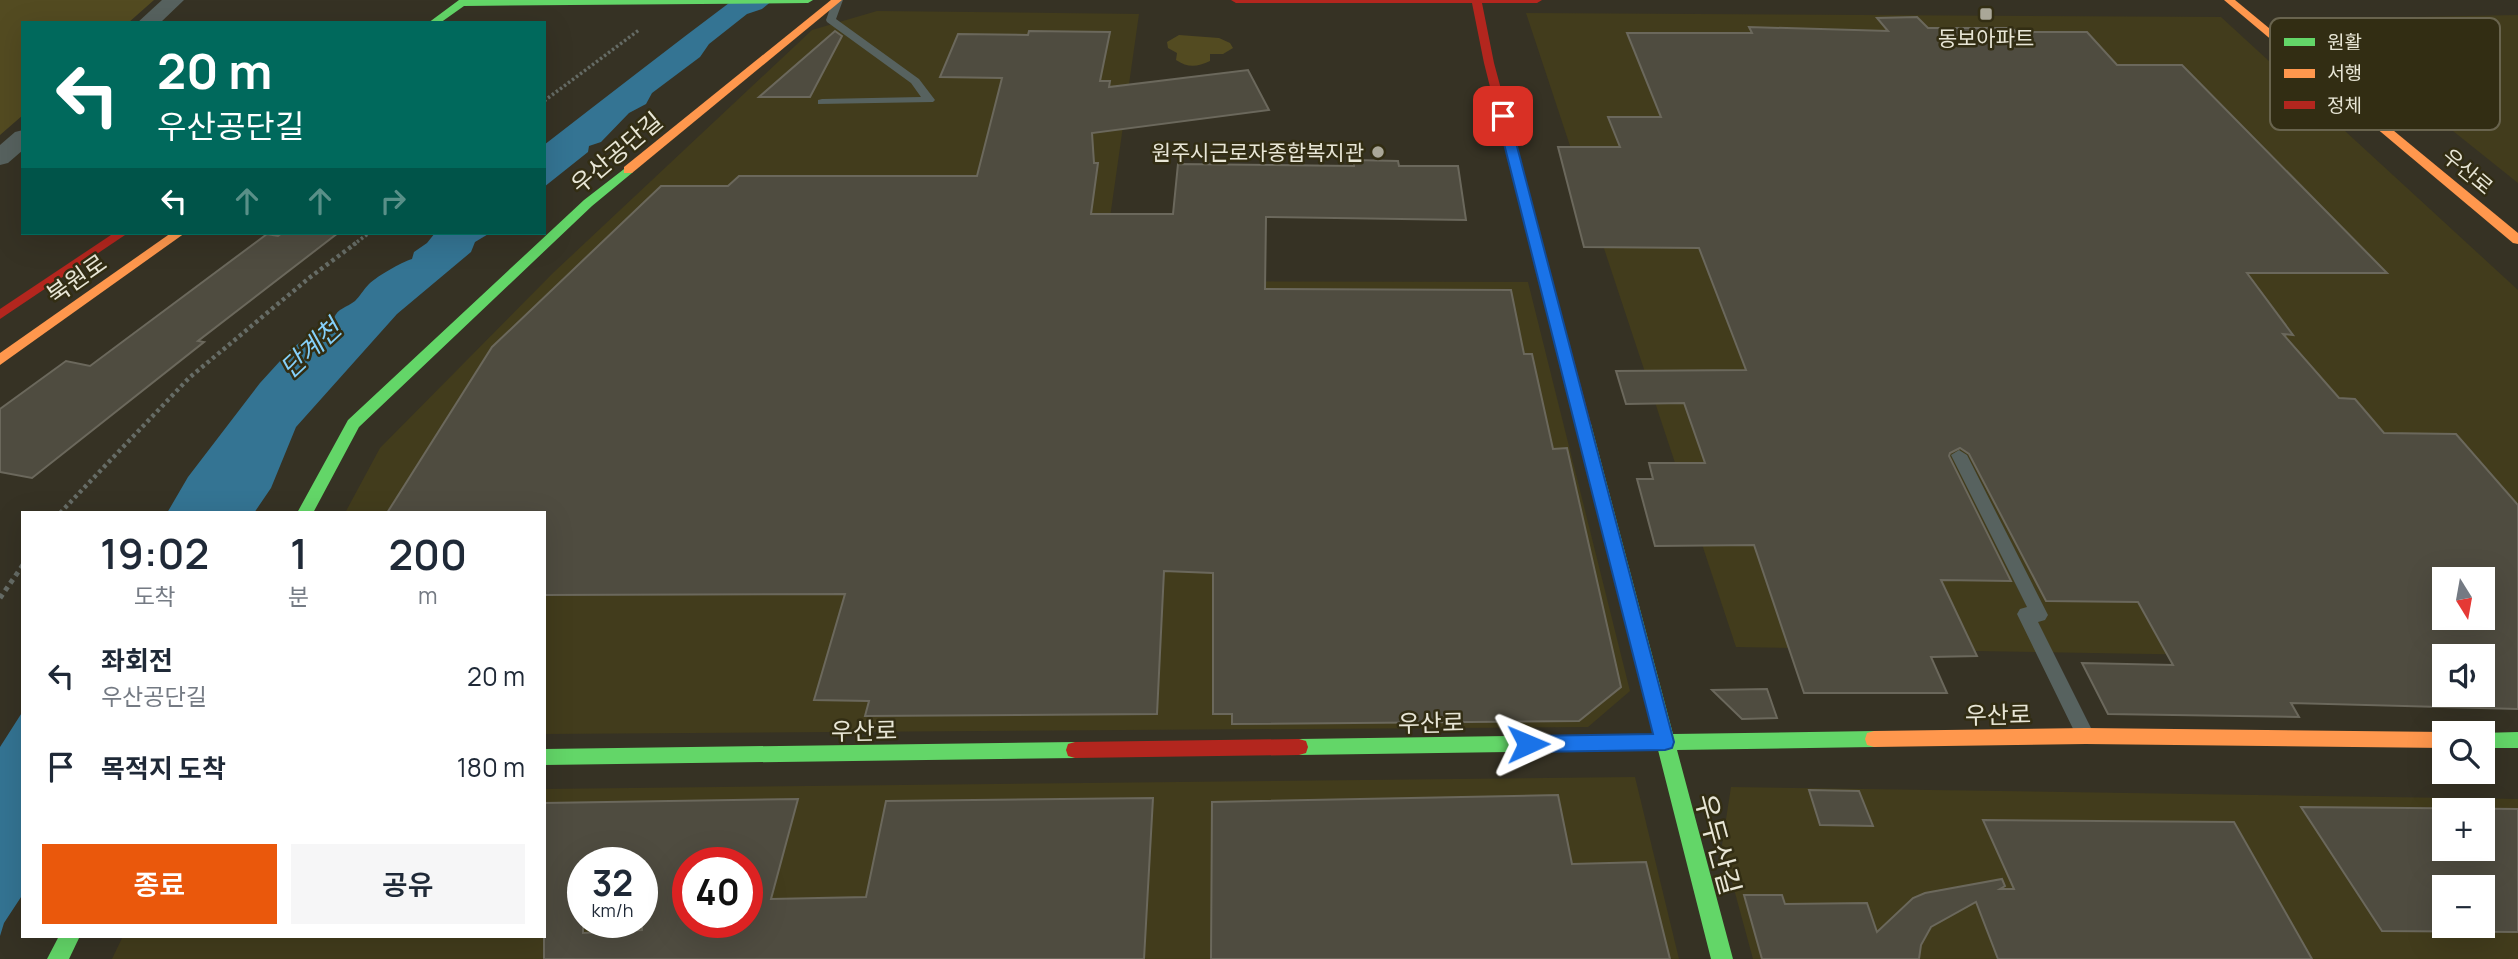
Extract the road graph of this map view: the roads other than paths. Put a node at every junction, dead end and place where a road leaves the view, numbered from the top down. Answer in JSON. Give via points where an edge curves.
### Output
{"nodes":[{"id":1,"x":174,"y":0,"type":"edge"},
{"id":2,"x":802,"y":0,"type":"edge"},
{"id":3,"x":808,"y":0,"type":"edge"},
{"id":4,"x":837,"y":0,"type":"edge"},
{"id":5,"x":1236,"y":0,"type":"edge"},
{"id":6,"x":1477,"y":0,"type":"edge"},
{"id":7,"x":1537,"y":0,"type":"edge"},
{"id":8,"x":2229,"y":0,"type":"edge"},
{"id":9,"x":464,"y":1,"type":"edge"},
{"id":10,"x":504,"y":1,"type":"edge"},
{"id":11,"x":483,"y":16,"type":"dead end"},
{"id":12,"x":149,"y":21,"type":"edge"},
{"id":13,"x":436,"y":21,"type":"edge"},
{"id":14,"x":2270,"y":34,"type":"edge"},
{"id":15,"x":822,"y":102,"type":"dead end"},
{"id":16,"x":2386,"y":130,"type":"edge"},
{"id":17,"x":21,"y":139,"type":"edge"},
{"id":18,"x":0,"y":158,"type":"edge"},
{"id":19,"x":119,"y":235,"type":"edge"},
{"id":20,"x":176,"y":235,"type":"edge"},
{"id":21,"x":2518,"y":240,"type":"edge"},
{"id":22,"x":0,"y":315,"type":"edge"},
{"id":23,"x":0,"y":360,"type":"edge"},
{"id":24,"x":1959,"y":455,"type":"dead end"},
{"id":25,"x":306,"y":511,"type":"edge"},
{"id":26,"x":2087,"y":736,"type":"junction"},
{"id":27,"x":2432,"y":740,"type":"edge"},
{"id":28,"x":2495,"y":740,"type":"edge"},
{"id":29,"x":2518,"y":740,"type":"edge"},
{"id":30,"x":1665,"y":742,"type":"junction"},
{"id":31,"x":546,"y":757,"type":"edge"},
{"id":32,"x":69,"y":938,"type":"edge"},
{"id":33,"x":58,"y":959,"type":"edge"},
{"id":34,"x":1722,"y":959,"type":"edge"}],
"edges":[{"from":1,"to":12,"type":"street"},
{"from":2,"to":3,"type":"street"},
{"from":2,"to":10,"type":"street"},
{"from":4,"to":15,"type":"lane","via":[[831,20],[915,81],[929,100]]},
{"from":4,"to":25,"type":"street","name":"우산공단길","via":[[589,203],[353,424]]},
{"from":5,"to":6,"type":"street"},
{"from":6,"to":7,"type":"street"},
{"from":6,"to":30,"type":"street"},
{"from":8,"to":14,"type":"street","name":"우산로"},
{"from":9,"to":10,"type":"street"},
{"from":9,"to":13,"type":"street"},
{"from":10,"to":11,"type":"street"},
{"from":16,"to":21,"type":"street","name":"우산로"},
{"from":17,"to":18,"type":"street"},
{"from":19,"to":22,"type":"street","name":"북원로"},
{"from":20,"to":23,"type":"street","name":"북원로"},
{"from":24,"to":26,"type":"lane","via":[[2039,615],[2026,614]]},
{"from":26,"to":27,"type":"street","name":"우산로"},
{"from":26,"to":30,"type":"street","name":"우산로"},
{"from":28,"to":29,"type":"street"},
{"from":30,"to":31,"type":"street","name":"우산로"},
{"from":30,"to":34,"type":"street","name":"우두산길"},
{"from":32,"to":33,"type":"street"}]}
